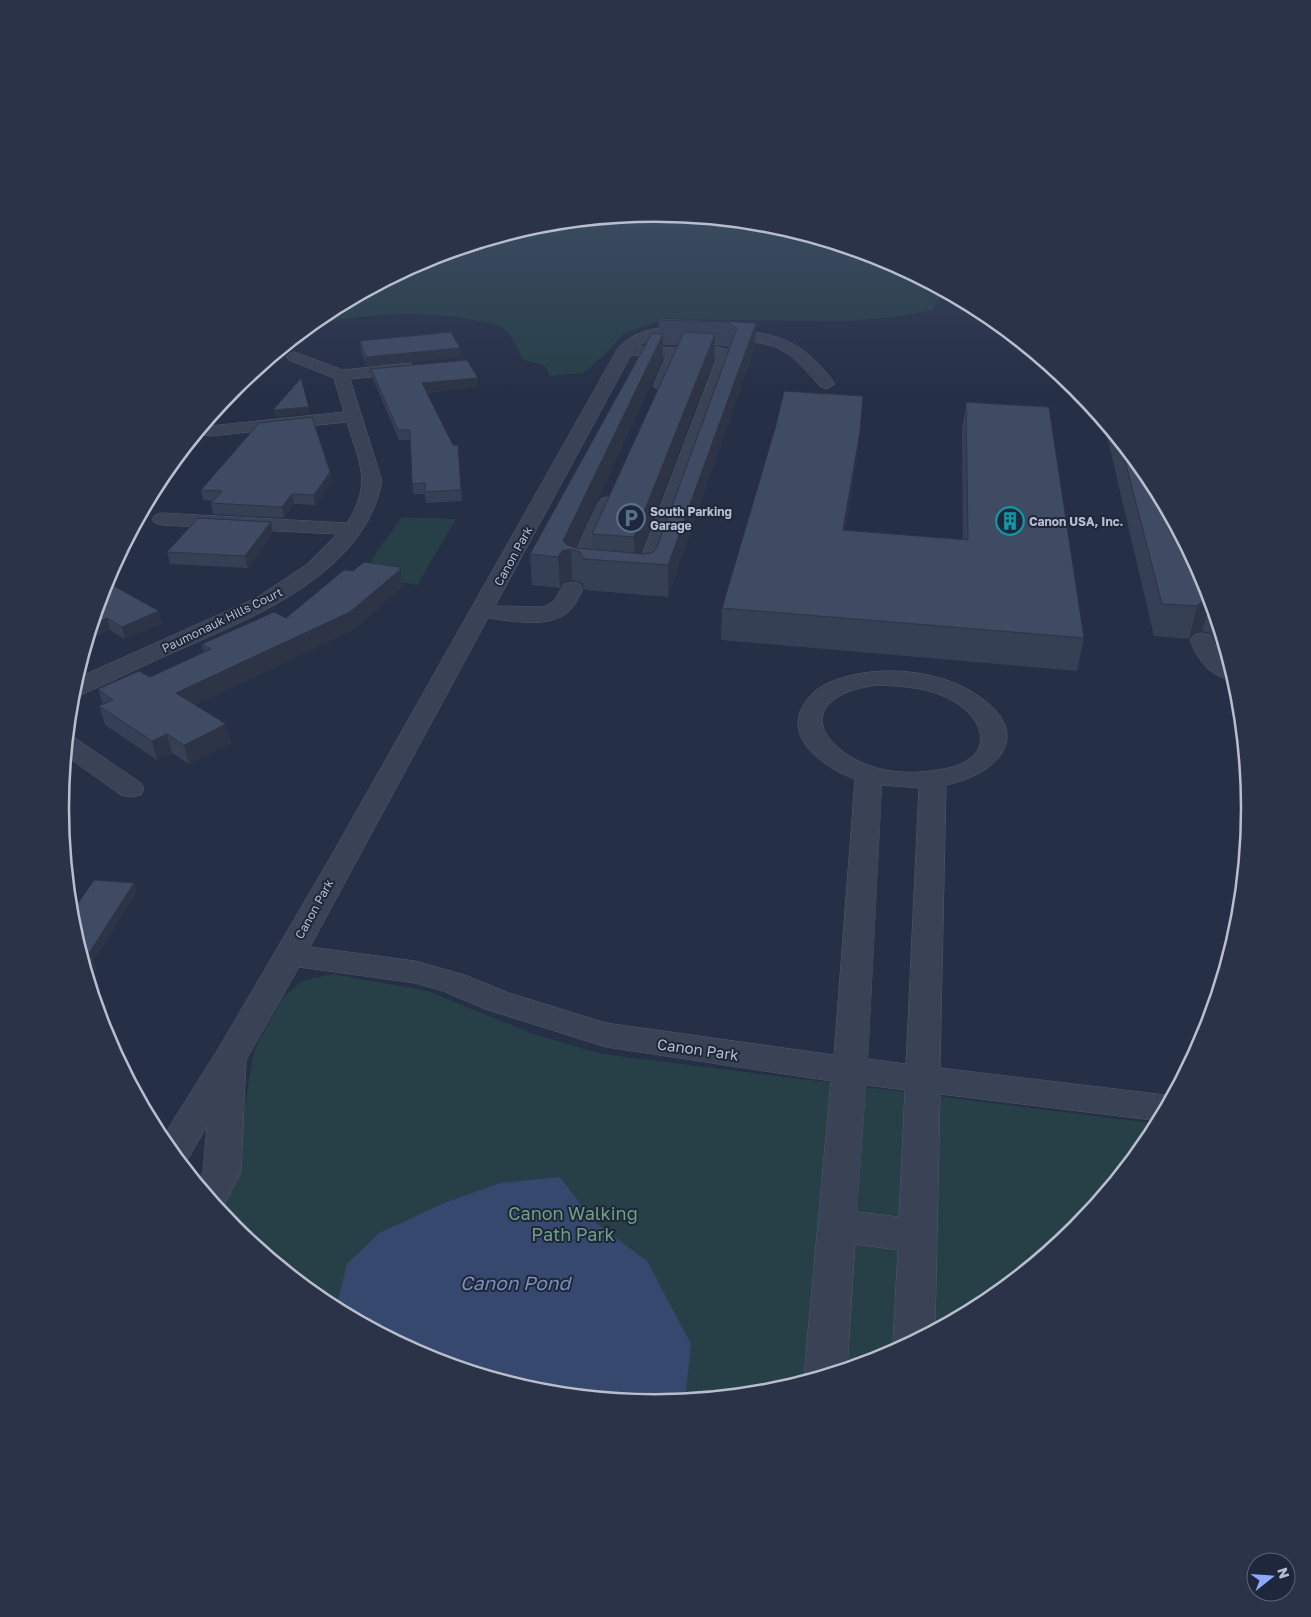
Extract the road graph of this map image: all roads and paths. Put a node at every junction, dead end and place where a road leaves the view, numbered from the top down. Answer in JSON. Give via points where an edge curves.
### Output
{"nodes":[{"id":1,"x":625,"y":350,"type":"junction"},
{"id":2,"x":676,"y":353,"type":"junction"},
{"id":3,"x":294,"y":357,"type":"dead end"},
{"id":4,"x":427,"y":366,"type":"edge"},
{"id":5,"x":340,"y":375,"type":"junction"},
{"id":6,"x":827,"y":384,"type":"dead end"},
{"id":7,"x":655,"y":398,"type":"edge"},
{"id":8,"x":353,"y":416,"type":"junction"},
{"id":9,"x":210,"y":432,"type":"dead end"},
{"id":10,"x":614,"y":489,"type":"edge"},
{"id":11,"x":162,"y":519,"type":"dead end"},
{"id":12,"x":351,"y":529,"type":"junction"},
{"id":13,"x":572,"y":589,"type":"dead end"},
{"id":14,"x":482,"y":611,"type":"junction"},
{"id":15,"x":1202,"y":640,"type":"dead end"},
{"id":16,"x":86,"y":668,"type":"edge"},
{"id":17,"x":1225,"y":670,"type":"edge"},
{"id":18,"x":100,"y":677,"type":"junction"},
{"id":19,"x":82,"y":685,"type":"edge"},
{"id":20,"x":72,"y":748,"type":"edge"},
{"id":21,"x":869,"y":774,"type":"junction"},
{"id":22,"x":933,"y":780,"type":"junction"},
{"id":23,"x":131,"y":789,"type":"dead end"},
{"id":24,"x":288,"y":955,"type":"junction"},
{"id":25,"x":230,"y":1060,"type":"junction"},
{"id":26,"x":848,"y":1070,"type":"junction"},
{"id":27,"x":923,"y":1079,"type":"junction"},
{"id":28,"x":1161,"y":1107,"type":"edge"},
{"id":29,"x":177,"y":1147,"type":"edge"},
{"id":30,"x":212,"y":1192,"type":"edge"},
{"id":31,"x":838,"y":1226,"type":"junction"},
{"id":32,"x":917,"y":1236,"type":"junction"},
{"id":33,"x":914,"y":1335,"type":"edge"},
{"id":34,"x":826,"y":1369,"type":"edge"}],
"edges":[{"from":1,"to":2,"type":"street"},
{"from":1,"to":6,"type":"street","name":"Canon Park","via":[[639,338],[656,333],[752,336],[787,347]]},
{"from":1,"to":14,"type":"street","name":"Canon Park"},
{"from":2,"to":7,"type":"street"},
{"from":2,"to":10,"type":"street","via":[[677,350],[726,352],[644,576],[577,571]]},
{"from":3,"to":5,"type":"street","via":[[329,368]]},
{"from":4,"to":5,"type":"street"},
{"from":5,"to":8,"type":"street","name":"Paumonauk Hills Court"},
{"from":8,"to":9,"type":"street"},
{"from":8,"to":12,"type":"street","name":"Paumonauk Hills Court","via":[[372,481],[372,495]]},
{"from":11,"to":12,"type":"street"},
{"from":12,"to":18,"type":"street","name":"Paumonauk Hills Court","via":[[327,557],[285,590]]},
{"from":13,"to":14,"type":"street","via":[[561,606],[549,613],[532,615]]},
{"from":14,"to":24,"type":"street","name":"Canon Park"},
{"from":15,"to":17,"type":"street","via":[[1210,661]]},
{"from":16,"to":18,"type":"street"},
{"from":18,"to":19,"type":"street","name":"Paumonauk Hills Court"},
{"from":20,"to":23,"type":"street"},
{"from":21,"to":22,"type":"street","via":[[900,780]]},
{"from":21,"to":22,"type":"street","via":[[843,764],[823,750],[811,734],[809,718],[816,704],[830,691],[859,681],[904,678],[961,694],[982,709],[993,726],[994,744],[984,760],[963,773]]},
{"from":21,"to":26,"type":"street"},
{"from":22,"to":27,"type":"street"},
{"from":24,"to":25,"type":"street","name":"Canon Park"},
{"from":24,"to":26,"type":"street","name":"Canon Park","via":[[415,972],[606,1035]]},
{"from":25,"to":29,"type":"street","name":"Canon Park"},
{"from":25,"to":30,"type":"street","via":[[222,1172]]},
{"from":26,"to":27,"type":"street","name":"Canon Park"},
{"from":26,"to":31,"type":"street"},
{"from":27,"to":28,"type":"street","name":"Canon Park"},
{"from":27,"to":32,"type":"street"},
{"from":31,"to":32,"type":"street"},
{"from":31,"to":34,"type":"street"},
{"from":32,"to":33,"type":"street"}]}
